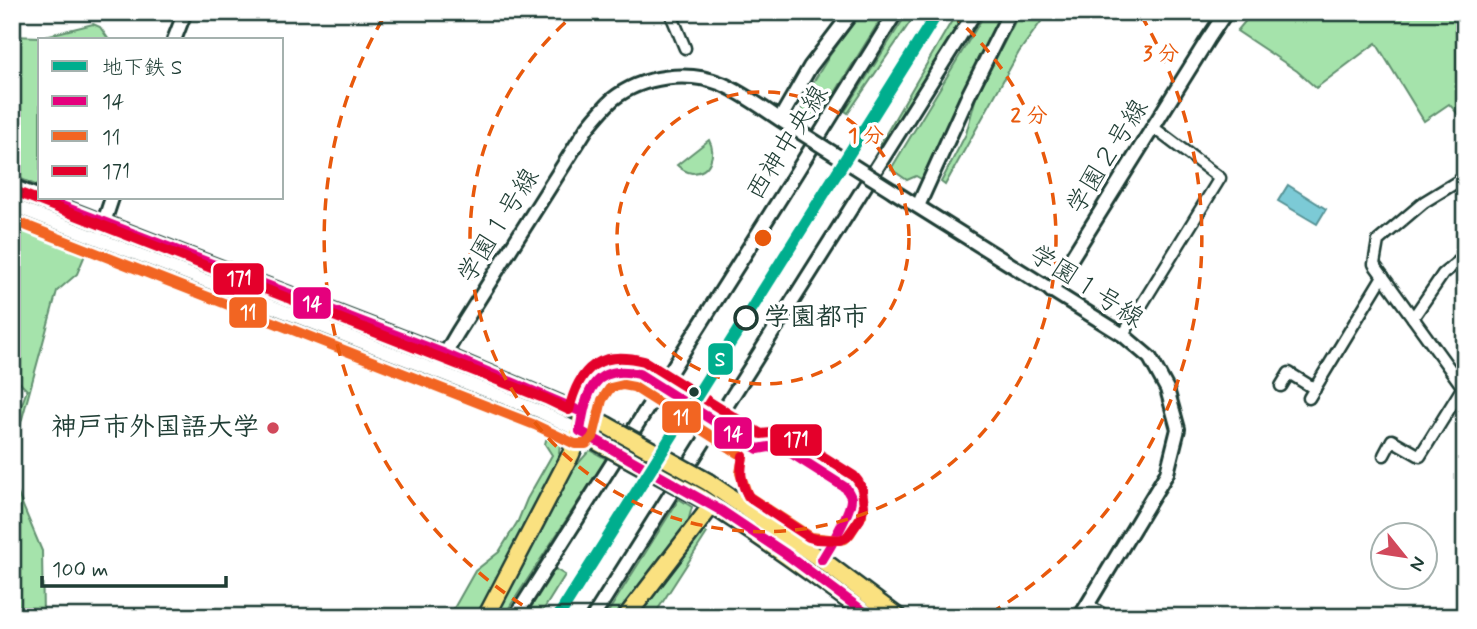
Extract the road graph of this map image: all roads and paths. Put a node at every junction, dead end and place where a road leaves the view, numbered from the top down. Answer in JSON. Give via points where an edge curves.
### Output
{"nodes":[{"id":1,"x":185,"y":12,"type":"edge"},
{"id":2,"x":670,"y":12,"type":"edge"},
{"id":3,"x":852,"y":12,"type":"edge"},
{"id":4,"x":897,"y":12,"type":"edge"},
{"id":5,"x":975,"y":12,"type":"edge"},
{"id":6,"x":1010,"y":12,"type":"edge"},
{"id":7,"x":1226,"y":12,"type":"edge"},
{"id":8,"x":175,"y":38,"type":"edge"},
{"id":9,"x":685,"y":48,"type":"dead end"},
{"id":10,"x":780,"y":120,"type":"junction"},
{"id":11,"x":1154,"y":128,"type":"junction"},
{"id":12,"x":1465,"y":177,"type":"edge"},
{"id":13,"x":12,"y":187,"type":"edge"},
{"id":14,"x":38,"y":197,"type":"edge"},
{"id":15,"x":46,"y":200,"type":"edge"},
{"id":16,"x":111,"y":200,"type":"edge"},
{"id":17,"x":12,"y":205,"type":"edge"},
{"id":18,"x":919,"y":206,"type":"junction"},
{"id":19,"x":104,"y":222,"type":"junction"},
{"id":20,"x":99,"y":238,"type":"junction"},
{"id":21,"x":1465,"y":256,"type":"edge"},
{"id":22,"x":1383,"y":276,"type":"junction"},
{"id":23,"x":1051,"y":291,"type":"junction"},
{"id":24,"x":1413,"y":318,"type":"junction"},
{"id":25,"x":1122,"y":335,"type":"junction"},
{"id":26,"x":445,"y":354,"type":"junction"},
{"id":27,"x":1465,"y":361,"type":"edge"},
{"id":28,"x":438,"y":372,"type":"junction"},
{"id":29,"x":1455,"y":375,"type":"junction"},
{"id":30,"x":1281,"y":386,"type":"dead end"},
{"id":31,"x":1464,"y":388,"type":"edge"},
{"id":32,"x":582,"y":412,"type":"junction"},
{"id":33,"x":580,"y":431,"type":"junction"},
{"id":34,"x":1384,"y":455,"type":"dead end"},
{"id":35,"x":708,"y":482,"type":"junction"},
{"id":36,"x":705,"y":501,"type":"junction"},
{"id":37,"x":1088,"y":605,"type":"junction"},
{"id":38,"x":486,"y":617,"type":"edge"},
{"id":39,"x":515,"y":617,"type":"edge"},
{"id":40,"x":593,"y":617,"type":"edge"},
{"id":41,"x":626,"y":617,"type":"edge"},
{"id":42,"x":871,"y":617,"type":"edge"},
{"id":43,"x":898,"y":617,"type":"edge"},
{"id":44,"x":1080,"y":617,"type":"edge"},
{"id":45,"x":1107,"y":617,"type":"edge"}],
"edges":[{"from":1,"to":8,"type":"street"},
{"from":2,"to":9,"type":"street"},
{"from":3,"to":10,"type":"street","via":[[810,68]]},
{"from":4,"to":39,"type":"street","name":"西神中央線"},
{"from":5,"to":40,"type":"street"},
{"from":6,"to":18,"type":"street"},
{"from":7,"to":11,"type":"street","name":"学園２号線"},
{"from":10,"to":18,"type":"street","name":"学園１号線","bridge":true},
{"from":10,"to":26,"type":"street","name":"学園１号線","via":[[720,83],[697,77],[656,79],[612,100],[587,128]]},
{"from":11,"to":23,"type":"street","name":"学園２号線"},
{"from":11,"to":25,"type":"street","via":[[1220,178]]},
{"from":12,"to":22,"type":"street","via":[[1424,202],[1378,241],[1374,264]]},
{"from":13,"to":14,"type":"street"},
{"from":15,"to":19,"type":"street"},
{"from":16,"to":19,"type":"street"},
{"from":17,"to":20,"type":"street"},
{"from":18,"to":23,"type":"street","name":"学園１号線"},
{"from":19,"to":20,"type":"street"},
{"from":19,"to":26,"type":"street"},
{"from":20,"to":28,"type":"street"},
{"from":21,"to":24,"type":"street","via":[[1443,274]]},
{"from":22,"to":24,"type":"street"},
{"from":22,"to":30,"type":"street","via":[[1312,393],[1289,373]]},
{"from":23,"to":25,"type":"street","name":"学園１号線"},
{"from":24,"to":29,"type":"street"},
{"from":25,"to":37,"type":"street","name":"学園１号線","via":[[1150,358],[1167,389],[1178,429],[1167,473]]},
{"from":26,"to":28,"type":"street","name":"学園１号線"},
{"from":26,"to":32,"type":"street"},
{"from":27,"to":29,"type":"street"},
{"from":28,"to":33,"type":"street"},
{"from":29,"to":31,"type":"street"},
{"from":31,"to":34,"type":"street","via":[[1420,456],[1392,440]]},
{"from":32,"to":33,"type":"main road"},
{"from":32,"to":35,"type":"main road","bridge":true},
{"from":33,"to":36,"type":"main road","bridge":true},
{"from":33,"to":38,"type":"main road"},
{"from":35,"to":36,"type":"main road"},
{"from":35,"to":43,"type":"main road"},
{"from":36,"to":41,"type":"main road"},
{"from":36,"to":42,"type":"main road"},
{"from":37,"to":44,"type":"street","name":"学園１号線"},
{"from":37,"to":45,"type":"street"}]}
